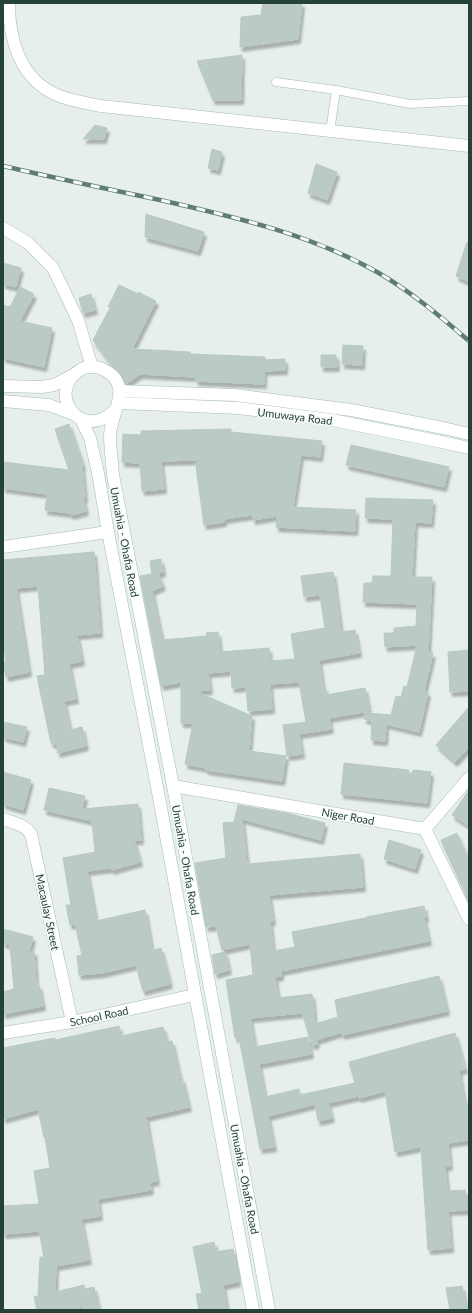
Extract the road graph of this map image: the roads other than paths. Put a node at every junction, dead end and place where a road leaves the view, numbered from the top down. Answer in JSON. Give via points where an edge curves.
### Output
{"nodes":[{"id":1,"x":9,"y":3,"type":"edge"},
{"id":2,"x":276,"y":82,"type":"dead end"},
{"id":3,"x":336,"y":90,"type":"junction"},
{"id":4,"x":469,"y":101,"type":"edge"},
{"id":5,"x":330,"y":132,"type":"junction"},
{"id":6,"x":469,"y":146,"type":"edge"},
{"id":7,"x":3,"y":228,"type":"edge"},
{"id":8,"x":92,"y":367,"type":"junction"},
{"id":9,"x":74,"y":374,"type":"junction"},
{"id":10,"x":3,"y":386,"type":"edge"},
{"id":11,"x":3,"y":401,"type":"edge"},
{"id":12,"x":118,"y":401,"type":"junction"},
{"id":13,"x":77,"y":416,"type":"junction"},
{"id":14,"x":469,"y":434,"type":"edge"},
{"id":15,"x":469,"y":448,"type":"edge"},
{"id":16,"x":108,"y":532,"type":"junction"},
{"id":17,"x":3,"y":547,"type":"edge"},
{"id":18,"x":469,"y":778,"type":"edge"},
{"id":19,"x":172,"y":786,"type":"junction"},
{"id":20,"x":3,"y":819,"type":"edge"},
{"id":21,"x":425,"y":829,"type":"junction"},
{"id":22,"x":469,"y":919,"type":"edge"},
{"id":23,"x":194,"y":995,"type":"junction"},
{"id":24,"x":72,"y":1022,"type":"junction"},
{"id":25,"x":3,"y":1033,"type":"edge"},
{"id":26,"x":253,"y":1310,"type":"edge"},
{"id":27,"x":269,"y":1310,"type":"edge"}],
"edges":[{"from":1,"to":5,"type":"street","via":[[12,36],[17,54],[39,85],[55,94],[76,102],[101,106]]},
{"from":2,"to":3,"type":"lane"},
{"from":3,"to":4,"type":"lane","via":[[410,104]]},
{"from":3,"to":5,"type":"lane"},
{"from":5,"to":6,"type":"street"},
{"from":7,"to":8,"type":"street","via":[[28,243],[53,268],[78,320]]},
{"from":8,"to":9,"type":"street"},
{"from":8,"to":12,"type":"street","via":[[102,368],[111,373],[117,381]]},
{"from":9,"to":10,"type":"street","via":[[54,385]]},
{"from":9,"to":13,"type":"street","via":[[66,389],[66,398],[68,406]]},
{"from":11,"to":13,"type":"street","via":[[49,405]]},
{"from":12,"to":13,"type":"street","via":[[108,417],[100,421],[90,422]]},
{"from":12,"to":14,"type":"street","name":"Umuwaya Road","via":[[235,395],[351,410]]},
{"from":12,"to":15,"type":"street","name":"Umuwaya Road","via":[[239,408],[332,420]]},
{"from":12,"to":19,"type":"street","name":"Umuahia - Ohafia Road","via":[[110,434],[112,475]]},
{"from":13,"to":16,"type":"street","name":"Umuahia - Ohafia Road","via":[[90,438]]},
{"from":16,"to":17,"type":"street"},
{"from":16,"to":23,"type":"street","name":"Umuahia - Ohafia Road"},
{"from":18,"to":21,"type":"street"},
{"from":19,"to":21,"type":"street","name":"Niger Road"},
{"from":19,"to":27,"type":"street","name":"Umuahia - Ohafia Road"},
{"from":20,"to":24,"type":"street","name":"Macaulay Street","via":[[19,824],[31,834]]},
{"from":21,"to":22,"type":"street"},
{"from":23,"to":24,"type":"street","name":"School Road"},
{"from":23,"to":26,"type":"street","name":"Umuahia - Ohafia Road"},
{"from":24,"to":25,"type":"street","name":"School Road"}]}
